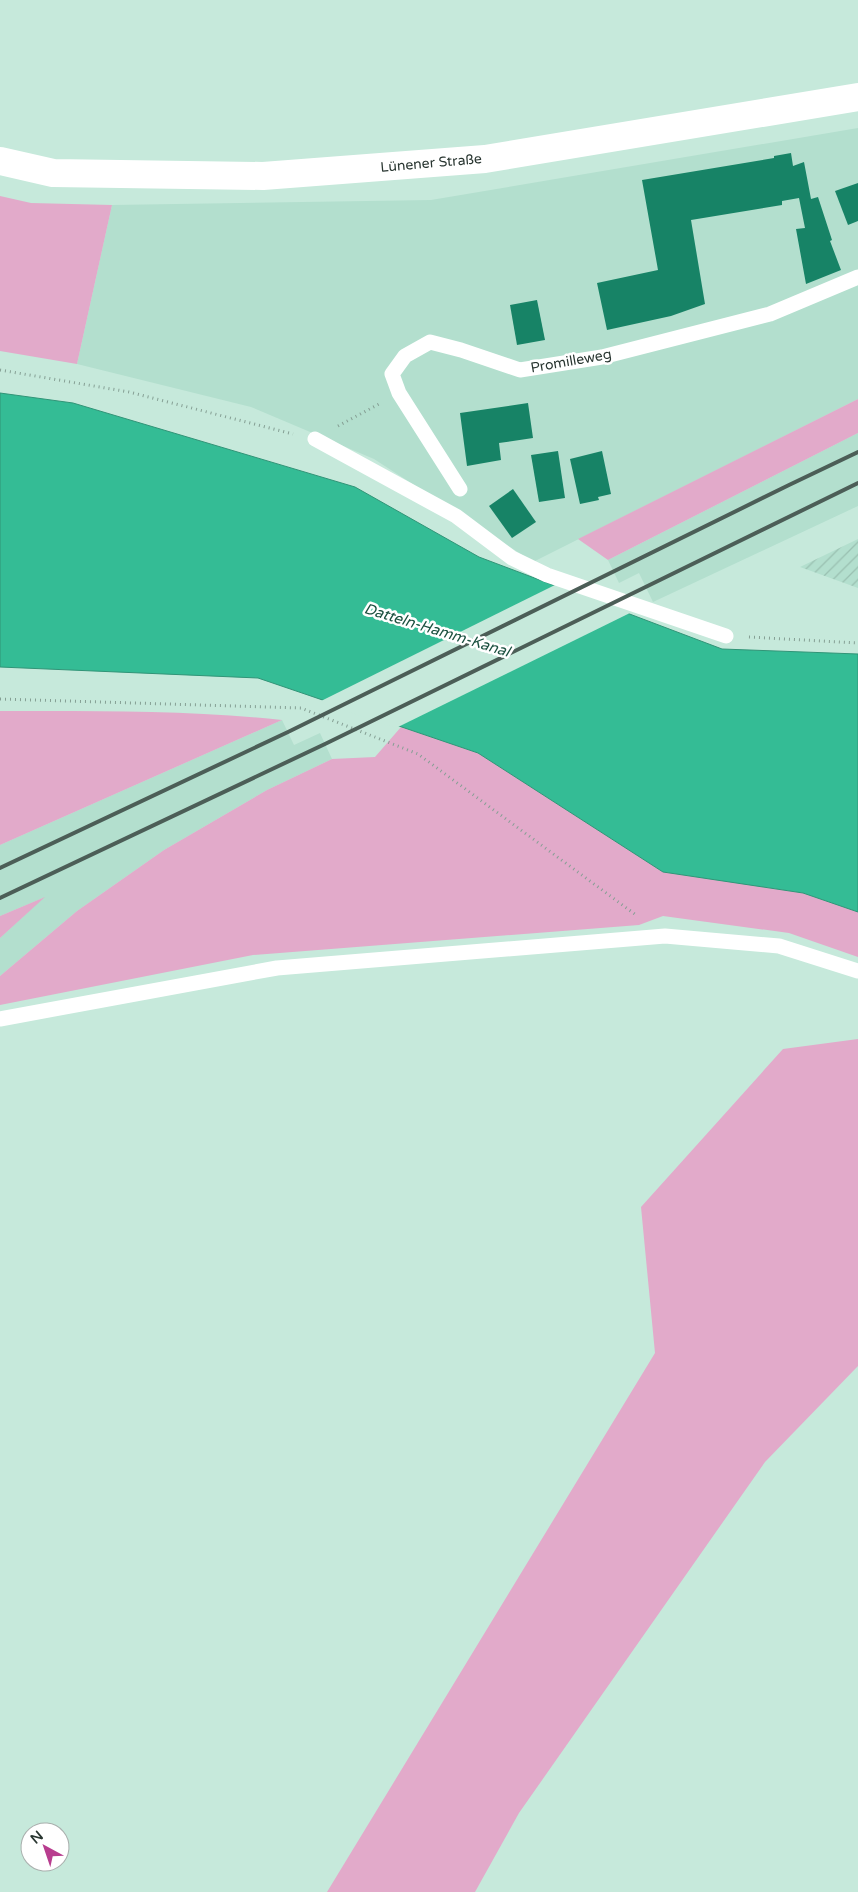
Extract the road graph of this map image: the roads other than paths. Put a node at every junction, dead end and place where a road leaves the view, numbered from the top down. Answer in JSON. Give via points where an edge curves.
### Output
{"nodes":[{"id":1,"x":858,"y":98,"type":"edge"},
{"id":2,"x":0,"y":162,"type":"edge"},
{"id":3,"x":858,"y":277,"type":"edge"},
{"id":4,"x":315,"y":440,"type":"road end"},
{"id":5,"x":460,"y":489,"type":"dead end"},
{"id":6,"x":726,"y":636,"type":"road end"},
{"id":7,"x":858,"y":970,"type":"edge"},
{"id":8,"x":0,"y":1019,"type":"edge"}],
"edges":[{"from":1,"to":2,"type":"street","name":"Lünener Straße","via":[[485,159],[264,176],[53,173]]},
{"from":3,"to":5,"type":"lane","name":"Promilleweg","via":[[770,314],[602,357],[520,370],[430,342],[405,356],[392,374],[399,393]]},
{"from":4,"to":6,"type":"lane","via":[[456,516],[512,558],[547,575]]},
{"from":7,"to":8,"type":"lane","via":[[780,946],[665,936],[277,968]]}]}
